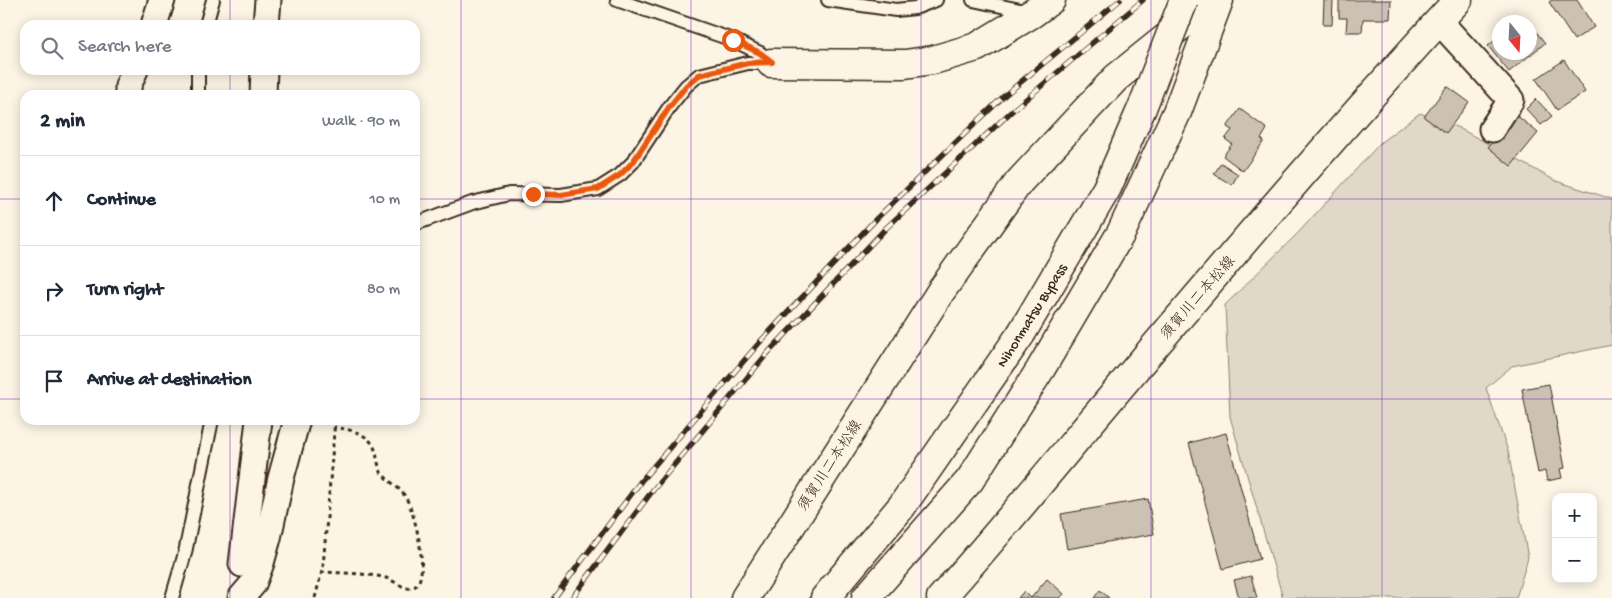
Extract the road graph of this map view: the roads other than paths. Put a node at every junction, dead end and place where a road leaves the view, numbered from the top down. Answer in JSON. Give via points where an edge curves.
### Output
{"nodes":[{"id":1,"x":162,"y":0,"type":"edge"},
{"id":2,"x":213,"y":0,"type":"edge"},
{"id":3,"x":268,"y":0,"type":"edge"},
{"id":4,"x":617,"y":0,"type":"edge"},
{"id":5,"x":828,"y":0,"type":"edge"},
{"id":6,"x":936,"y":0,"type":"edge"},
{"id":7,"x":973,"y":0,"type":"edge"},
{"id":8,"x":1184,"y":0,"type":"edge"},
{"id":9,"x":1213,"y":0,"type":"edge"},
{"id":10,"x":1219,"y":0,"type":"edge"},
{"id":11,"x":1458,"y":0,"type":"edge"},
{"id":12,"x":1042,"y":6,"type":"edge"},
{"id":13,"x":156,"y":20,"type":"edge"},
{"id":14,"x":207,"y":20,"type":"edge"},
{"id":15,"x":266,"y":20,"type":"edge"},
{"id":16,"x":1439,"y":20,"type":"junction"},
{"id":17,"x":772,"y":62,"type":"junction"},
{"id":18,"x":133,"y":75,"type":"edge"},
{"id":19,"x":198,"y":75,"type":"edge"},
{"id":20,"x":264,"y":75,"type":"edge"},
{"id":21,"x":128,"y":90,"type":"edge"},
{"id":22,"x":198,"y":90,"type":"edge"},
{"id":23,"x":263,"y":90,"type":"edge"},
{"id":24,"x":1492,"y":129,"type":"dead end"},
{"id":25,"x":420,"y":222,"type":"edge"},
{"id":26,"x":211,"y":425,"type":"edge"},
{"id":27,"x":258,"y":425,"type":"edge"},
{"id":28,"x":296,"y":425,"type":"edge"},
{"id":29,"x":242,"y":564,"type":"joint"},
{"id":30,"x":241,"y":597,"type":"edge"},
{"id":31,"x":172,"y":598,"type":"edge"},
{"id":32,"x":744,"y":598,"type":"edge"},
{"id":33,"x":825,"y":598,"type":"edge"},
{"id":34,"x":866,"y":598,"type":"edge"},
{"id":35,"x":941,"y":598,"type":"edge"}],
"edges":[{"from":1,"to":13,"type":"street"},
{"from":2,"to":14,"type":"lane"},
{"from":3,"to":15,"type":"street"},
{"from":4,"to":17,"type":"lane","via":[[733,40]]},
{"from":5,"to":6,"type":"lane","via":[[896,10],[915,8]]},
{"from":7,"to":12,"type":"lane"},
{"from":8,"to":33,"type":"main road","name":"Nihonmatsu Bypass","bridge":true,"via":[[1107,188],[1021,334],[902,506]]},
{"from":9,"to":32,"type":"main road","name":"須賀川二本松線","via":[[1116,78],[1019,182],[941,291]]},
{"from":10,"to":34,"type":"main road","via":[[1177,112],[1121,233],[970,480]]},
{"from":11,"to":16,"type":"main road","name":"須賀川二本松線"},
{"from":12,"to":17,"type":"main road","via":[[977,47],[933,60],[905,64]]},
{"from":16,"to":24,"type":"street","via":[[1512,100]]},
{"from":16,"to":35,"type":"main road","name":"須賀川二本松線"},
{"from":17,"to":25,"type":"lane","via":[[748,63],[699,75],[670,106],[633,162],[598,189],[561,195],[509,194],[472,203]]},
{"from":18,"to":21,"type":"street"},
{"from":19,"to":22,"type":"lane"},
{"from":20,"to":23,"type":"street"},
{"from":26,"to":31,"type":"lane","via":[[185,553]]},
{"from":27,"to":29,"type":"street"},
{"from":28,"to":30,"type":"street","via":[[261,563],[253,584]]},
{"from":29,"to":30,"type":"lane"}]}
